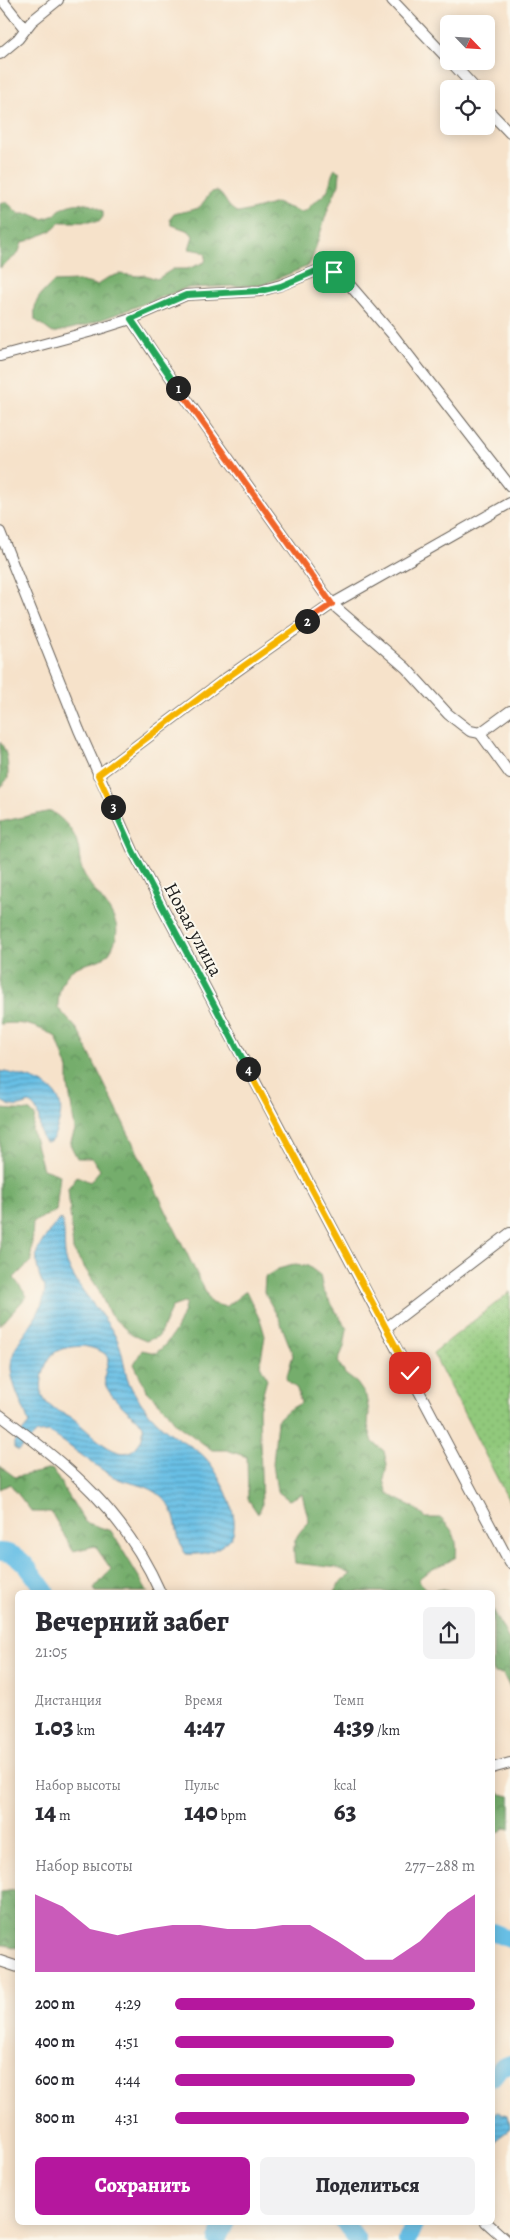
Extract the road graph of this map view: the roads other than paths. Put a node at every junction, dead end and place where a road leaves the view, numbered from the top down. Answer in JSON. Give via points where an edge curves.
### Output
{"nodes":[{"id":1,"x":2,"y":0,"type":"edge"},
{"id":2,"x":58,"y":0,"type":"edge"},
{"id":3,"x":392,"y":0,"type":"edge"},
{"id":4,"x":25,"y":29,"type":"junction"},
{"id":5,"x":440,"y":50,"type":"edge"},
{"id":6,"x":0,"y":54,"type":"edge"},
{"id":7,"x":459,"y":70,"type":"edge"},
{"id":8,"x":468,"y":80,"type":"edge"},
{"id":9,"x":495,"y":117,"type":"edge"},
{"id":10,"x":510,"y":133,"type":"edge"},
{"id":11,"x":131,"y":319,"type":"junction"},
{"id":12,"x":0,"y":356,"type":"edge"},
{"id":13,"x":510,"y":486,"type":"edge"},
{"id":14,"x":510,"y":503,"type":"edge"},
{"id":15,"x":0,"y":532,"type":"edge"},
{"id":16,"x":332,"y":604,"type":"junction"},
{"id":17,"x":510,"y":711,"type":"edge"},
{"id":18,"x":480,"y":733,"type":"junction"},
{"id":19,"x":510,"y":774,"type":"edge"},
{"id":20,"x":98,"y":775,"type":"junction"},
{"id":21,"x":510,"y":1233,"type":"edge"},
{"id":22,"x":386,"y":1328,"type":"junction"},
{"id":23,"x":0,"y":1415,"type":"edge"},
{"id":24,"x":510,"y":1564,"type":"edge"},
{"id":25,"x":159,"y":1590,"type":"edge"},
{"id":26,"x":510,"y":1763,"type":"edge"},
{"id":27,"x":495,"y":1767,"type":"edge"},
{"id":28,"x":0,"y":1961,"type":"edge"},
{"id":29,"x":15,"y":1966,"type":"edge"},
{"id":30,"x":489,"y":2225,"type":"edge"},
{"id":31,"x":506,"y":2240,"type":"edge"}],
"edges":[{"from":1,"to":4,"type":"street"},
{"from":2,"to":4,"type":"street"},
{"from":3,"to":5,"type":"street"},
{"from":4,"to":6,"type":"street"},
{"from":7,"to":8,"type":"street"},
{"from":9,"to":10,"type":"street"},
{"from":11,"to":12,"type":"street"},
{"from":11,"to":13,"type":"street","via":[[186,295],[260,291],[316,271],[334,272],[348,283],[392,334]]},
{"from":11,"to":16,"type":"street"},
{"from":14,"to":16,"type":"street"},
{"from":15,"to":20,"type":"street","name":"Новая улица"},
{"from":16,"to":18,"type":"street","via":[[406,668],[448,714],[470,731]]},
{"from":16,"to":20,"type":"street","via":[[221,682]]},
{"from":17,"to":18,"type":"street"},
{"from":18,"to":19,"type":"street"},
{"from":20,"to":22,"type":"street","name":"Новая улица","via":[[133,851]]},
{"from":21,"to":22,"type":"street"},
{"from":22,"to":24,"type":"street","name":"Новая улица"},
{"from":23,"to":25,"type":"street","via":[[85,1483],[113,1513],[135,1544]]},
{"from":26,"to":27,"type":"street"},
{"from":28,"to":29,"type":"street"},
{"from":30,"to":31,"type":"street"}]}
